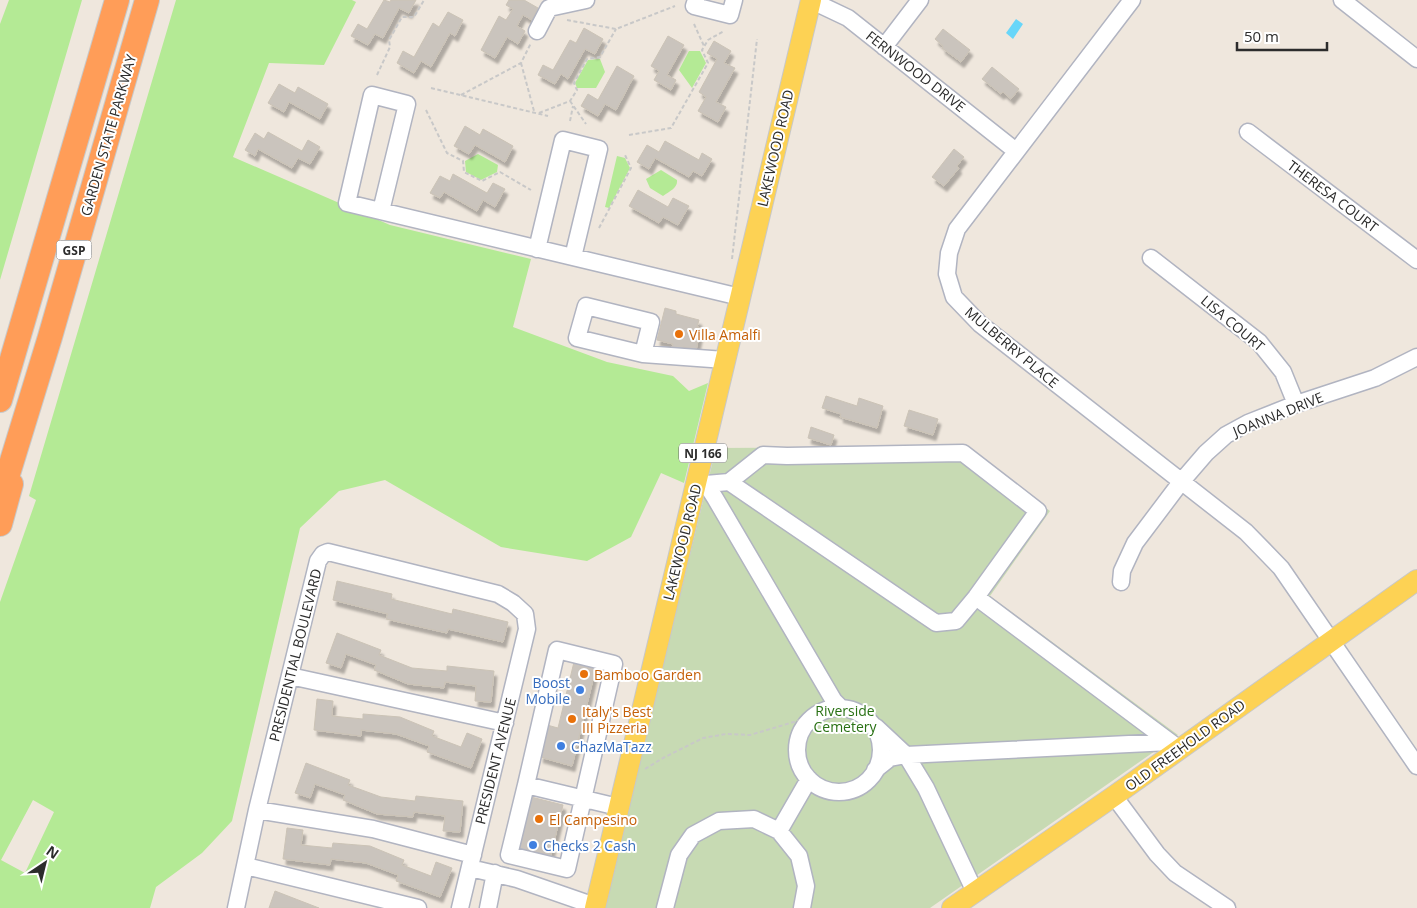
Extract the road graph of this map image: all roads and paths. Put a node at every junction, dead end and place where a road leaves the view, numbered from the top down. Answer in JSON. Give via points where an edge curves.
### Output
{"nodes":[{"id":1,"x":117,"y":0,"type":"edge"},
{"id":2,"x":147,"y":0,"type":"edge"},
{"id":3,"x":424,"y":0,"type":"edge"},
{"id":4,"x":586,"y":0,"type":"edge"},
{"id":5,"x":734,"y":0,"type":"edge"},
{"id":6,"x":810,"y":0,"type":"edge"},
{"id":7,"x":920,"y":0,"type":"edge"},
{"id":8,"x":1132,"y":0,"type":"edge"},
{"id":9,"x":1342,"y":0,"type":"edge"},
{"id":10,"x":687,"y":3,"type":"edge"},
{"id":11,"x":549,"y":8,"type":"junction"},
{"id":12,"x":694,"y":24,"type":"dead end"},
{"id":13,"x":616,"y":29,"type":"junction"},
{"id":14,"x":537,"y":31,"type":"joint"},
{"id":15,"x":724,"y":31,"type":"dead end"},
{"id":16,"x":757,"y":39,"type":"dead end"},
{"id":17,"x":704,"y":46,"type":"junction"},
{"id":18,"x":884,"y":47,"type":"junction"},
{"id":19,"x":1417,"y":59,"type":"edge"},
{"id":20,"x":520,"y":63,"type":"junction"},
{"id":21,"x":377,"y":75,"type":"dead end"},
{"id":22,"x":431,"y":88,"type":"dead end"},
{"id":23,"x":461,"y":95,"type":"junction"},
{"id":24,"x":570,"y":101,"type":"junction"},
{"id":25,"x":573,"y":105,"type":"junction"},
{"id":26,"x":426,"y":110,"type":"dead end"},
{"id":27,"x":534,"y":112,"type":"junction"},
{"id":28,"x":539,"y":113,"type":"junction"},
{"id":29,"x":548,"y":116,"type":"dead end"},
{"id":30,"x":570,"y":121,"type":"dead end"},
{"id":31,"x":586,"y":124,"type":"dead end"},
{"id":32,"x":1248,"y":132,"type":"dead end"},
{"id":33,"x":629,"y":134,"type":"dead end"},
{"id":34,"x":1016,"y":151,"type":"junction"},
{"id":35,"x":624,"y":155,"type":"dead end"},
{"id":36,"x":531,"y":190,"type":"dead end"},
{"id":37,"x":381,"y":211,"type":"junction"},
{"id":38,"x":599,"y":228,"type":"dead end"},
{"id":39,"x":538,"y":249,"type":"junction"},
{"id":40,"x":573,"y":257,"type":"junction"},
{"id":41,"x":1151,"y":258,"type":"dead end"},
{"id":42,"x":1417,"y":260,"type":"edge"},
{"id":43,"x":731,"y":265,"type":"dead end"},
{"id":44,"x":740,"y":297,"type":"junction"},
{"id":45,"x":50,"y":337,"type":"junction"},
{"id":46,"x":643,"y":354,"type":"dead end"},
{"id":47,"x":1417,"y":357,"type":"edge"},
{"id":48,"x":725,"y":360,"type":"junction"},
{"id":49,"x":0,"y":400,"type":"edge"},
{"id":50,"x":1296,"y":404,"type":"junction"},
{"id":51,"x":702,"y":481,"type":"junction"},
{"id":52,"x":729,"y":482,"type":"junction"},
{"id":53,"x":1181,"y":482,"type":"junction"},
{"id":54,"x":0,"y":500,"type":"edge"},
{"id":55,"x":0,"y":524,"type":"edge"},
{"id":56,"x":1417,"y":580,"type":"edge"},
{"id":57,"x":1121,"y":582,"type":"dead end"},
{"id":58,"x":976,"y":597,"type":"junction"},
{"id":59,"x":525,"y":614,"type":"joint"},
{"id":60,"x":1332,"y":640,"type":"junction"},
{"id":61,"x":290,"y":676,"type":"junction"},
{"id":62,"x":841,"y":708,"type":"junction"},
{"id":63,"x":814,"y":716,"type":"junction"},
{"id":64,"x":866,"y":718,"type":"junction"},
{"id":65,"x":505,"y":723,"type":"junction"},
{"id":66,"x":1175,"y":746,"type":"junction"},
{"id":67,"x":906,"y":755,"type":"junction"},
{"id":68,"x":1417,"y":766,"type":"edge"},
{"id":69,"x":875,"y":770,"type":"junction"},
{"id":70,"x":809,"y":779,"type":"junction"},
{"id":71,"x":624,"y":782,"type":"junction"},
{"id":72,"x":526,"y":785,"type":"junction"},
{"id":73,"x":1114,"y":796,"type":"junction"},
{"id":74,"x":583,"y":798,"type":"junction"},
{"id":75,"x":618,"y":807,"type":"junction"},
{"id":76,"x":258,"y":810,"type":"junction"},
{"id":77,"x":779,"y":831,"type":"junction"},
{"id":78,"x":471,"y":861,"type":"junction"},
{"id":79,"x":246,"y":866,"type":"junction"},
{"id":80,"x":495,"y":873,"type":"junction"},
{"id":81,"x":975,"y":892,"type":"junction"},
{"id":82,"x":560,"y":901,"type":"edge"},
{"id":83,"x":595,"y":907,"type":"edge"},
{"id":84,"x":236,"y":908,"type":"edge"},
{"id":85,"x":418,"y":908,"type":"edge"},
{"id":86,"x":460,"y":908,"type":"edge"},
{"id":87,"x":488,"y":908,"type":"edge"},
{"id":88,"x":665,"y":908,"type":"edge"},
{"id":89,"x":802,"y":908,"type":"edge"},
{"id":90,"x":952,"y":908,"type":"edge"},
{"id":91,"x":1227,"y":908,"type":"edge"}],
"edges":[{"from":1,"to":49,"type":"highway","name":"GARDEN STATE PARKWAY","number":"GSP"},
{"from":2,"to":45,"type":"highway","name":"GARDEN STATE PARKWAY","number":"GSP"},
{"from":3,"to":21,"type":"path","via":[[414,17],[402,17],[389,40],[390,47]]},
{"from":4,"to":11,"type":"street"},
{"from":5,"to":10,"type":"street","via":[[730,15]]},
{"from":6,"to":18,"type":"street","name":"FERNWOOD DRIVE","via":[[848,18]]},
{"from":6,"to":44,"type":"main road","name":"LAKEWOOD ROAD","number":"NJ 166"},
{"from":7,"to":18,"type":"street"},
{"from":8,"to":34,"type":"street","name":"MULBERRY PLACE"},
{"from":9,"to":19,"type":"street"},
{"from":10,"to":13,"type":"path"},
{"from":11,"to":13,"type":"path","via":[[558,18]]},
{"from":11,"to":14,"type":"street"},
{"from":12,"to":17,"type":"path"},
{"from":13,"to":24,"type":"path","via":[[600,58],[587,59],[574,83],[577,90]]},
{"from":14,"to":20,"type":"path"},
{"from":15,"to":17,"type":"path"},
{"from":16,"to":43,"type":"path"},
{"from":17,"to":33,"type":"path","via":[[702,50],[708,63],[672,128]]},
{"from":18,"to":34,"type":"street","name":"FERNWOOD DRIVE"},
{"from":20,"to":23,"type":"path"},
{"from":20,"to":27,"type":"path"},
{"from":22,"to":23,"type":"path"},
{"from":23,"to":27,"type":"path"},
{"from":24,"to":25,"type":"path"},
{"from":24,"to":28,"type":"path"},
{"from":25,"to":30,"type":"path"},
{"from":25,"to":31,"type":"path"},
{"from":26,"to":36,"type":"path","via":[[447,153],[463,161],[464,172],[482,181],[500,172]]},
{"from":27,"to":28,"type":"path"},
{"from":28,"to":29,"type":"path"},
{"from":32,"to":42,"type":"street","name":"THERESA COURT"},
{"from":34,"to":53,"type":"street","name":"MULBERRY PLACE","via":[[958,229],[949,252],[947,274],[954,297],[980,324]]},
{"from":35,"to":38,"type":"path","via":[[631,168]]},
{"from":37,"to":37,"type":"street","via":[[346,203],[372,95],[407,104]]},
{"from":37,"to":39,"type":"street"},
{"from":39,"to":40,"type":"street"},
{"from":39,"to":40,"type":"street","via":[[563,140],[598,148]]},
{"from":40,"to":44,"type":"street"},
{"from":41,"to":50,"type":"street","name":"LISA COURT","via":[[1259,342],[1284,372]]},
{"from":44,"to":48,"type":"main road","name":"LAKEWOOD ROAD","number":"NJ 166"},
{"from":45,"to":54,"type":"highway","name":"GARDEN STATE PARKWAY","number":"GSP"},
{"from":45,"to":55,"type":"highway"},
{"from":46,"to":48,"type":"street"},
{"from":47,"to":50,"type":"street","name":"JOANNA DRIVE","via":[[1375,378]]},
{"from":48,"to":51,"type":"main road","name":"LAKEWOOD ROAD","number":"NJ 166"},
{"from":50,"to":53,"type":"street","name":"JOANNA DRIVE","via":[[1226,435]]},
{"from":51,"to":52,"type":"street"},
{"from":51,"to":62,"type":"street"},
{"from":51,"to":71,"type":"main road","name":"LAKEWOOD ROAD","number":"NJ 166"},
{"from":52,"to":58,"type":"street","via":[[936,623],[956,621]]},
{"from":52,"to":58,"type":"street","via":[[763,455],[963,453],[1038,511]]},
{"from":53,"to":57,"type":"street","name":"JOANNA DRIVE","via":[[1135,543],[1122,571]]},
{"from":53,"to":60,"type":"street","name":"MULBERRY PLACE","via":[[1246,532],[1281,568]]},
{"from":56,"to":60,"type":"main road","name":"OLD FREEHOLD ROAD"},
{"from":58,"to":66,"type":"street"},
{"from":59,"to":61,"type":"street","name":"PRESIDENTIAL BOULEVARD","via":[[498,594],[328,552],[318,561]]},
{"from":59,"to":65,"type":"street","name":"PRESIDENT AVENUE","via":[[526,630]]},
{"from":60,"to":66,"type":"main road","name":"OLD FREEHOLD ROAD"},
{"from":60,"to":68,"type":"street","name":"MULBERRY PLACE"},
{"from":61,"to":65,"type":"street"},
{"from":61,"to":76,"type":"street","name":"PRESIDENTIAL BOULEVARD"},
{"from":62,"to":63,"type":"street","via":[[827,709]]},
{"from":62,"to":64,"type":"street"},
{"from":63,"to":70,"type":"street","via":[[804,726],[797,746],[801,768]]},
{"from":63,"to":71,"type":"path","via":[[750,735],[726,734],[703,738]]},
{"from":64,"to":67,"type":"street"},
{"from":64,"to":69,"type":"street","via":[[879,739],[879,760]]},
{"from":65,"to":78,"type":"street","name":"PRESIDENT AVENUE"},
{"from":66,"to":67,"type":"street"},
{"from":66,"to":73,"type":"main road","name":"OLD FREEHOLD ROAD"},
{"from":67,"to":69,"type":"street","via":[[890,758]]},
{"from":67,"to":81,"type":"street","via":[[926,788]]},
{"from":69,"to":70,"type":"street","via":[[868,780],[846,791],[821,788]]},
{"from":70,"to":77,"type":"street"},
{"from":71,"to":75,"type":"main road","name":"LAKEWOOD ROAD","number":"NJ 166"},
{"from":72,"to":74,"type":"street"},
{"from":72,"to":74,"type":"street","via":[[509,855],[567,869]]},
{"from":72,"to":74,"type":"street","via":[[557,650],[614,664]]},
{"from":73,"to":81,"type":"main road","name":"OLD FREEHOLD ROAD"},
{"from":73,"to":91,"type":"street","via":[[1175,873]]},
{"from":74,"to":75,"type":"street"},
{"from":75,"to":83,"type":"main road","name":"LAKEWOOD ROAD","number":"NJ 166"},
{"from":76,"to":78,"type":"street","via":[[372,829]]},
{"from":76,"to":79,"type":"street","name":"PRESIDENTIAL BOULEVARD"},
{"from":77,"to":88,"type":"street","via":[[754,819],[719,821],[693,835],[679,855]]},
{"from":77,"to":89,"type":"street","via":[[799,856],[806,886]]},
{"from":78,"to":80,"type":"street"},
{"from":78,"to":86,"type":"street","name":"PRESIDENT AVENUE"},
{"from":79,"to":84,"type":"street","name":"PRESIDENTIAL BOULEVARD"},
{"from":79,"to":85,"type":"street"},
{"from":80,"to":82,"type":"street","via":[[516,878]]},
{"from":80,"to":87,"type":"street"},
{"from":81,"to":90,"type":"main road","name":"OLD FREEHOLD ROAD"},
{"from":82,"to":83,"type":"street"}]}
